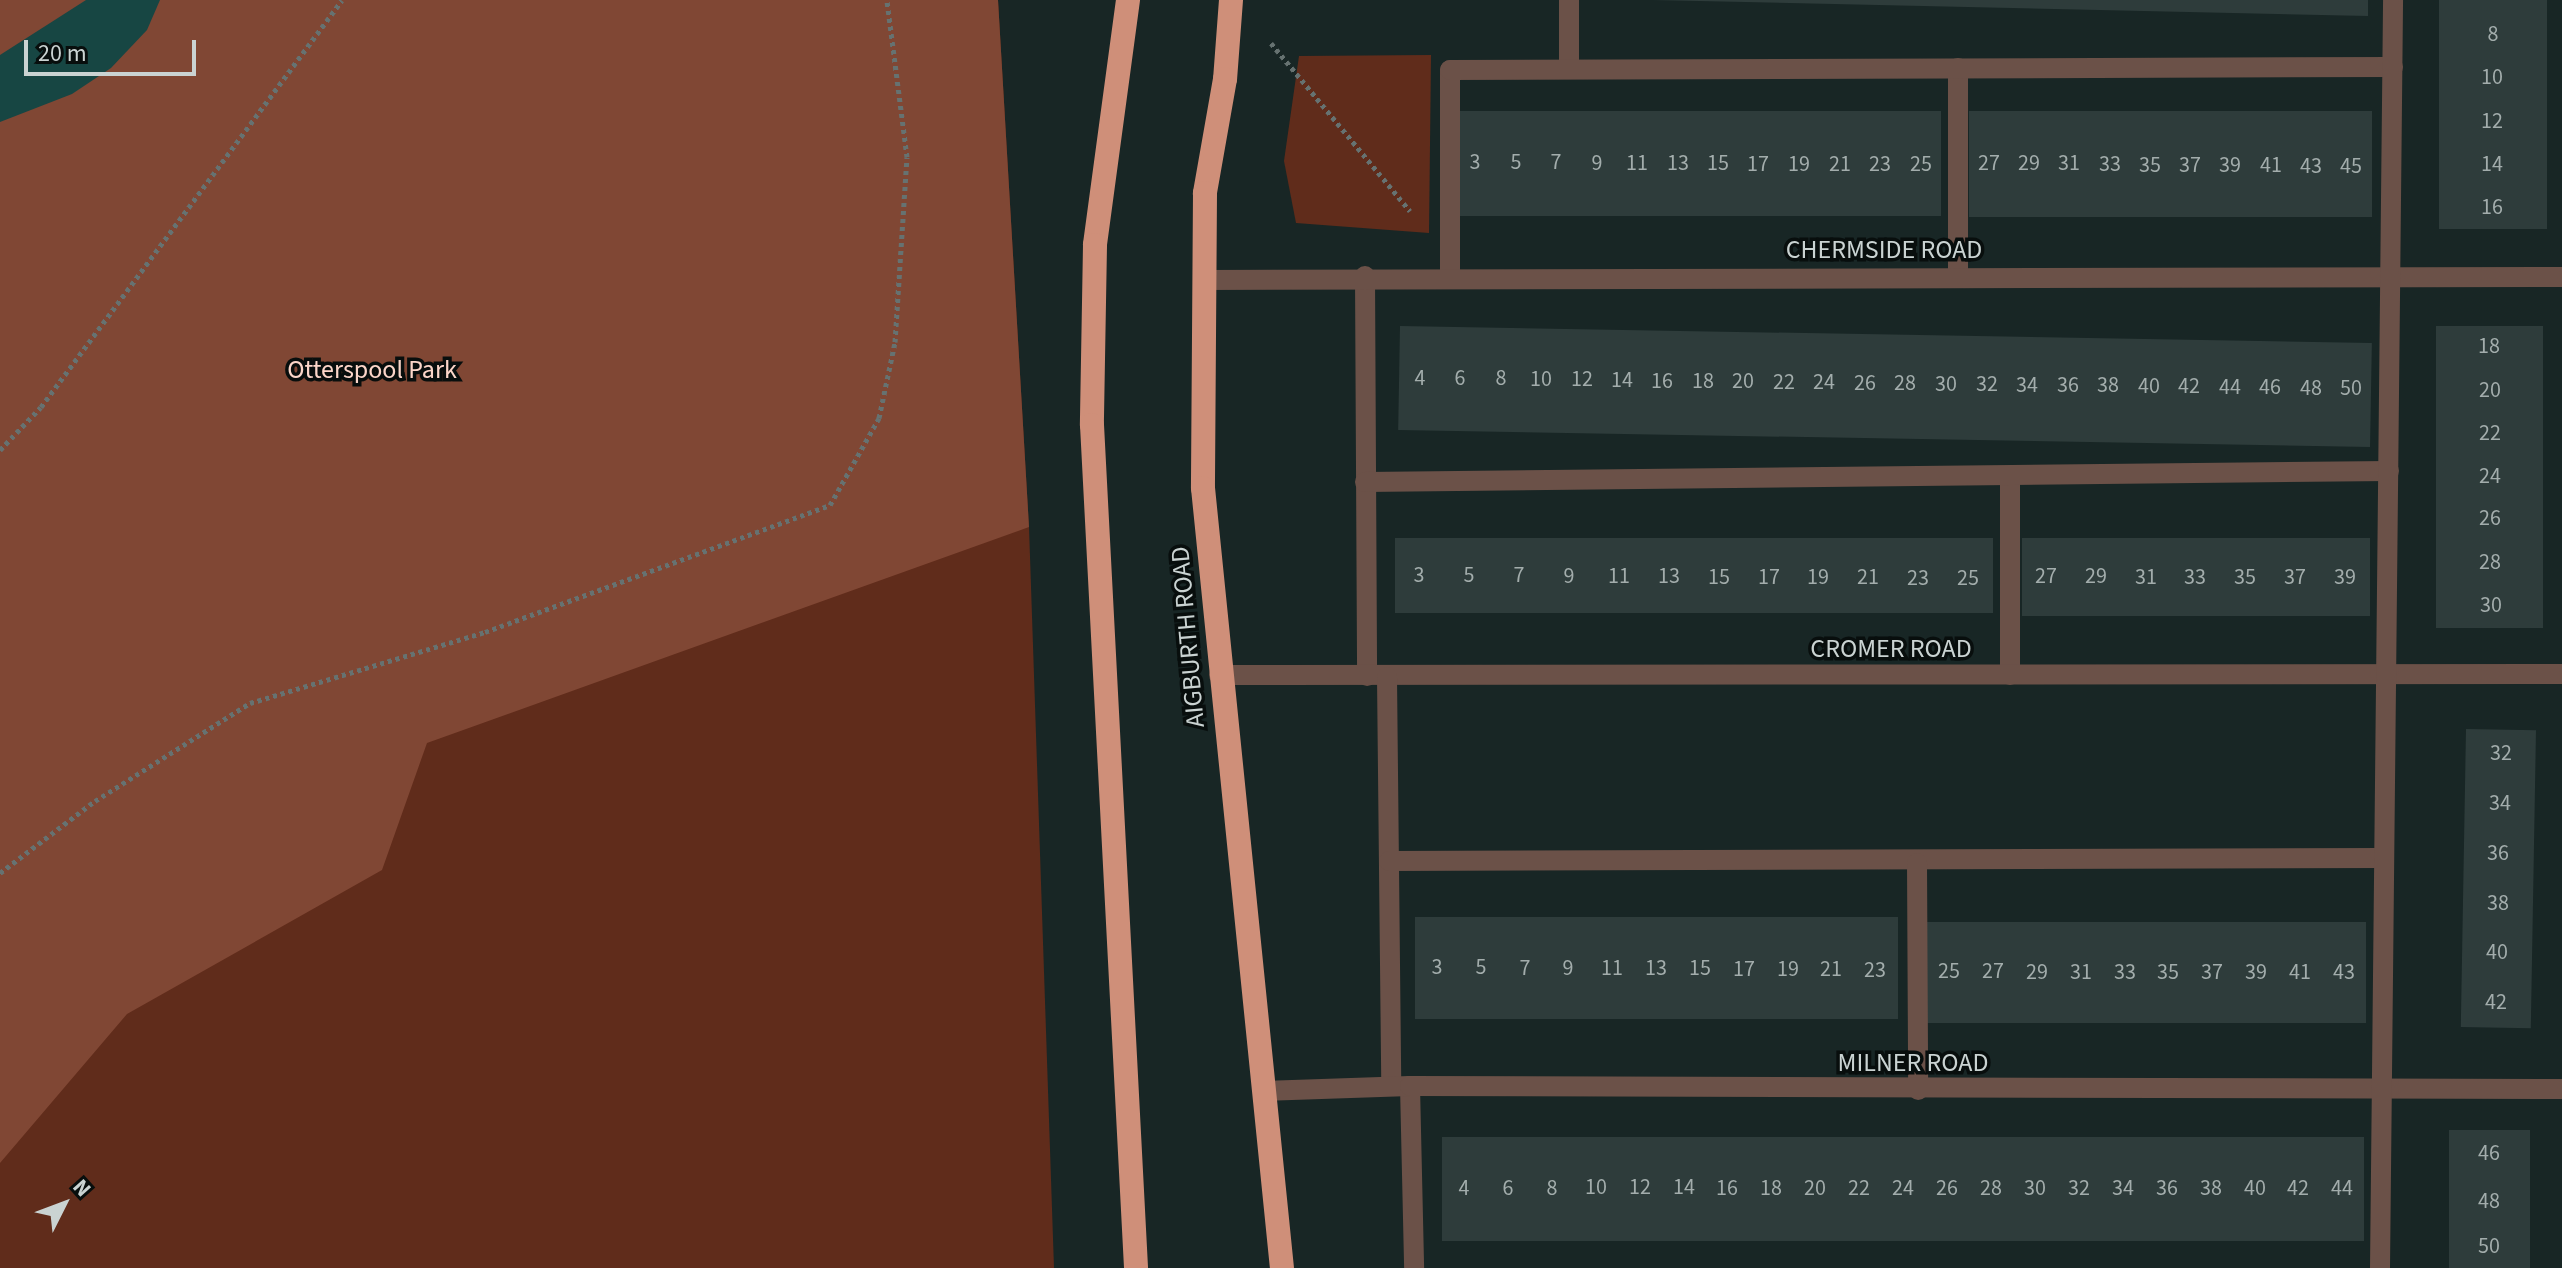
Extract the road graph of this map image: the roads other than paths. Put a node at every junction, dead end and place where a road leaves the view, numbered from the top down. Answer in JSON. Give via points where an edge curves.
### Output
{"nodes":[{"id":1,"x":1128,"y":0,"type":"edge"},
{"id":2,"x":1231,"y":0,"type":"edge"},
{"id":3,"x":1569,"y":0,"type":"edge"},
{"id":4,"x":2393,"y":0,"type":"edge"},
{"id":5,"x":2393,"y":67,"type":"junction"},
{"id":6,"x":1958,"y":68,"type":"junction"},
{"id":7,"x":1569,"y":69,"type":"junction"},
{"id":8,"x":1365,"y":276,"type":"junction"},
{"id":9,"x":1450,"y":276,"type":"junction"},
{"id":10,"x":1958,"y":276,"type":"junction"},
{"id":11,"x":2393,"y":277,"type":"junction"},
{"id":12,"x":2562,"y":277,"type":"edge"},
{"id":13,"x":1205,"y":280,"type":"junction"},
{"id":14,"x":2389,"y":471,"type":"junction"},
{"id":15,"x":2010,"y":479,"type":"junction"},
{"id":16,"x":1365,"y":482,"type":"junction"},
{"id":17,"x":2385,"y":674,"type":"junction"},
{"id":18,"x":2562,"y":674,"type":"edge"},
{"id":19,"x":1219,"y":675,"type":"junction"},
{"id":20,"x":2010,"y":675,"type":"junction"},
{"id":21,"x":1377,"y":676,"type":"junction"},
{"id":22,"x":2384,"y":858,"type":"junction"},
{"id":23,"x":1389,"y":861,"type":"junction"},
{"id":24,"x":1917,"y":863,"type":"junction"},
{"id":25,"x":1401,"y":1086,"type":"junction"},
{"id":26,"x":2382,"y":1086,"type":"junction"},
{"id":27,"x":2562,"y":1089,"type":"edge"},
{"id":28,"x":1918,"y":1090,"type":"junction"},
{"id":29,"x":1264,"y":1091,"type":"junction"},
{"id":30,"x":1136,"y":1268,"type":"edge"},
{"id":31,"x":1282,"y":1268,"type":"edge"},
{"id":32,"x":1414,"y":1268,"type":"edge"},
{"id":33,"x":2380,"y":1268,"type":"edge"}],
"edges":[{"from":1,"to":30,"type":"highway","via":[[1095,245],[1092,425]]},
{"from":2,"to":13,"type":"highway","name":"AIGBURTH ROAD","via":[[1205,193]]},
{"from":3,"to":7,"type":"street"},
{"from":4,"to":5,"type":"street"},
{"from":5,"to":6,"type":"street"},
{"from":5,"to":11,"type":"street"},
{"from":6,"to":7,"type":"street"},
{"from":6,"to":10,"type":"street"},
{"from":7,"to":9,"type":"street","via":[[1450,70]]},
{"from":8,"to":9,"type":"street","name":"CHERMSIDE ROAD"},
{"from":8,"to":13,"type":"street","name":"CHERMSIDE ROAD"},
{"from":8,"to":16,"type":"street"},
{"from":9,"to":10,"type":"street","name":"CHERMSIDE ROAD"},
{"from":10,"to":11,"type":"street","name":"CHERMSIDE ROAD"},
{"from":11,"to":12,"type":"street","name":"CHERMSIDE ROAD"},
{"from":11,"to":14,"type":"street"},
{"from":13,"to":19,"type":"highway","name":"AIGBURTH ROAD","via":[[1203,488]]},
{"from":14,"to":15,"type":"street"},
{"from":14,"to":17,"type":"street"},
{"from":15,"to":16,"type":"street"},
{"from":15,"to":20,"type":"street"},
{"from":16,"to":21,"type":"street"},
{"from":17,"to":18,"type":"street","name":"CROMER ROAD"},
{"from":17,"to":20,"type":"street","name":"CROMER ROAD"},
{"from":17,"to":22,"type":"street"},
{"from":19,"to":21,"type":"street","name":"CROMER ROAD"},
{"from":19,"to":29,"type":"highway","name":"AIGBURTH ROAD"},
{"from":20,"to":21,"type":"street","name":"CROMER ROAD"},
{"from":21,"to":23,"type":"street"},
{"from":22,"to":24,"type":"street"},
{"from":22,"to":26,"type":"street"},
{"from":23,"to":24,"type":"street"},
{"from":23,"to":25,"type":"street"},
{"from":24,"to":28,"type":"street"},
{"from":25,"to":28,"type":"street","name":"MILNER ROAD"},
{"from":25,"to":29,"type":"street","name":"MILNER ROAD"},
{"from":25,"to":32,"type":"street"},
{"from":26,"to":27,"type":"street","name":"MILNER ROAD"},
{"from":26,"to":28,"type":"street","name":"MILNER ROAD"},
{"from":26,"to":33,"type":"street"},
{"from":29,"to":31,"type":"highway","name":"AIGBURTH ROAD"}]}
